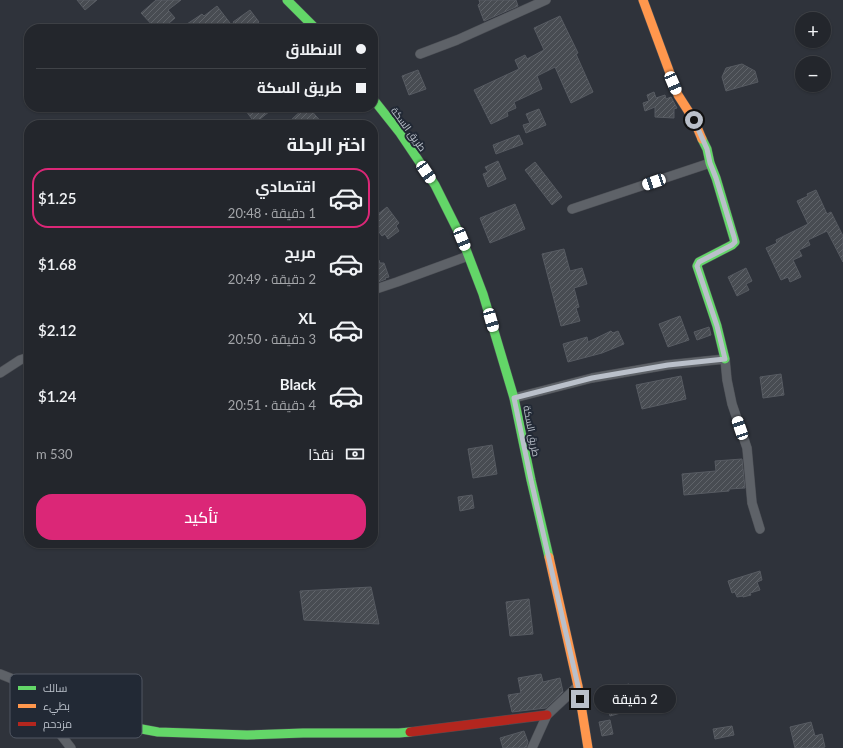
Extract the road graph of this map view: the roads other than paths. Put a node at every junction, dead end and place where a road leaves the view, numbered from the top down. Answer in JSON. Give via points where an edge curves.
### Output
{"nodes":[{"id":1,"x":287,"y":0,"type":"edge"},
{"id":2,"x":546,"y":0,"type":"edge"},
{"id":3,"x":643,"y":0,"type":"edge"},
{"id":4,"x":311,"y":24,"type":"edge"},
{"id":5,"x":420,"y":54,"type":"dead end"},
{"id":6,"x":378,"y":105,"type":"edge"},
{"id":7,"x":710,"y":163,"type":"junction"},
{"id":8,"x":572,"y":209,"type":"dead end"},
{"id":9,"x":468,"y":256,"type":"junction"},
{"id":10,"x":378,"y":288,"type":"edge"},
{"id":11,"x":24,"y":358,"type":"edge"},
{"id":12,"x":725,"y":359,"type":"junction"},
{"id":13,"x":0,"y":373,"type":"edge"},
{"id":14,"x":514,"y":398,"type":"junction"},
{"id":15,"x":760,"y":529,"type":"dead end"},
{"id":16,"x":0,"y":674,"type":"edge"},
{"id":17,"x":10,"y":678,"type":"edge"},
{"id":18,"x":578,"y":686,"type":"junction"},
{"id":19,"x":547,"y":715,"type":"junction"},
{"id":20,"x":142,"y":730,"type":"edge"},
{"id":21,"x":63,"y":738,"type":"edge"},
{"id":22,"x":71,"y":748,"type":"edge"},
{"id":23,"x":532,"y":748,"type":"edge"},
{"id":24,"x":588,"y":748,"type":"edge"}],
"edges":[{"from":1,"to":4,"type":"street"},
{"from":2,"to":5,"type":"street"},
{"from":3,"to":7,"type":"street","via":[[673,83],[694,120],[707,149]]},
{"from":6,"to":9,"type":"street","name":"طريق السكة","via":[[435,185]]},
{"from":7,"to":8,"type":"street"},
{"from":7,"to":12,"type":"street","via":[[735,242],[699,262],[697,266]]},
{"from":9,"to":10,"type":"street"},
{"from":9,"to":14,"type":"street","name":"طريق السكة","via":[[483,294]]},
{"from":11,"to":13,"type":"street"},
{"from":12,"to":14,"type":"street","via":[[668,365],[592,378]]},
{"from":12,"to":15,"type":"street","via":[[732,404],[747,448],[752,503]]},
{"from":14,"to":18,"type":"street","name":"طريق السكة"},
{"from":16,"to":17,"type":"street"},
{"from":18,"to":19,"type":"street"},
{"from":18,"to":24,"type":"street","name":"طريق السكة"},
{"from":19,"to":20,"type":"street","via":[[399,733],[248,735]]},
{"from":19,"to":23,"type":"street"},
{"from":21,"to":22,"type":"street"}]}
